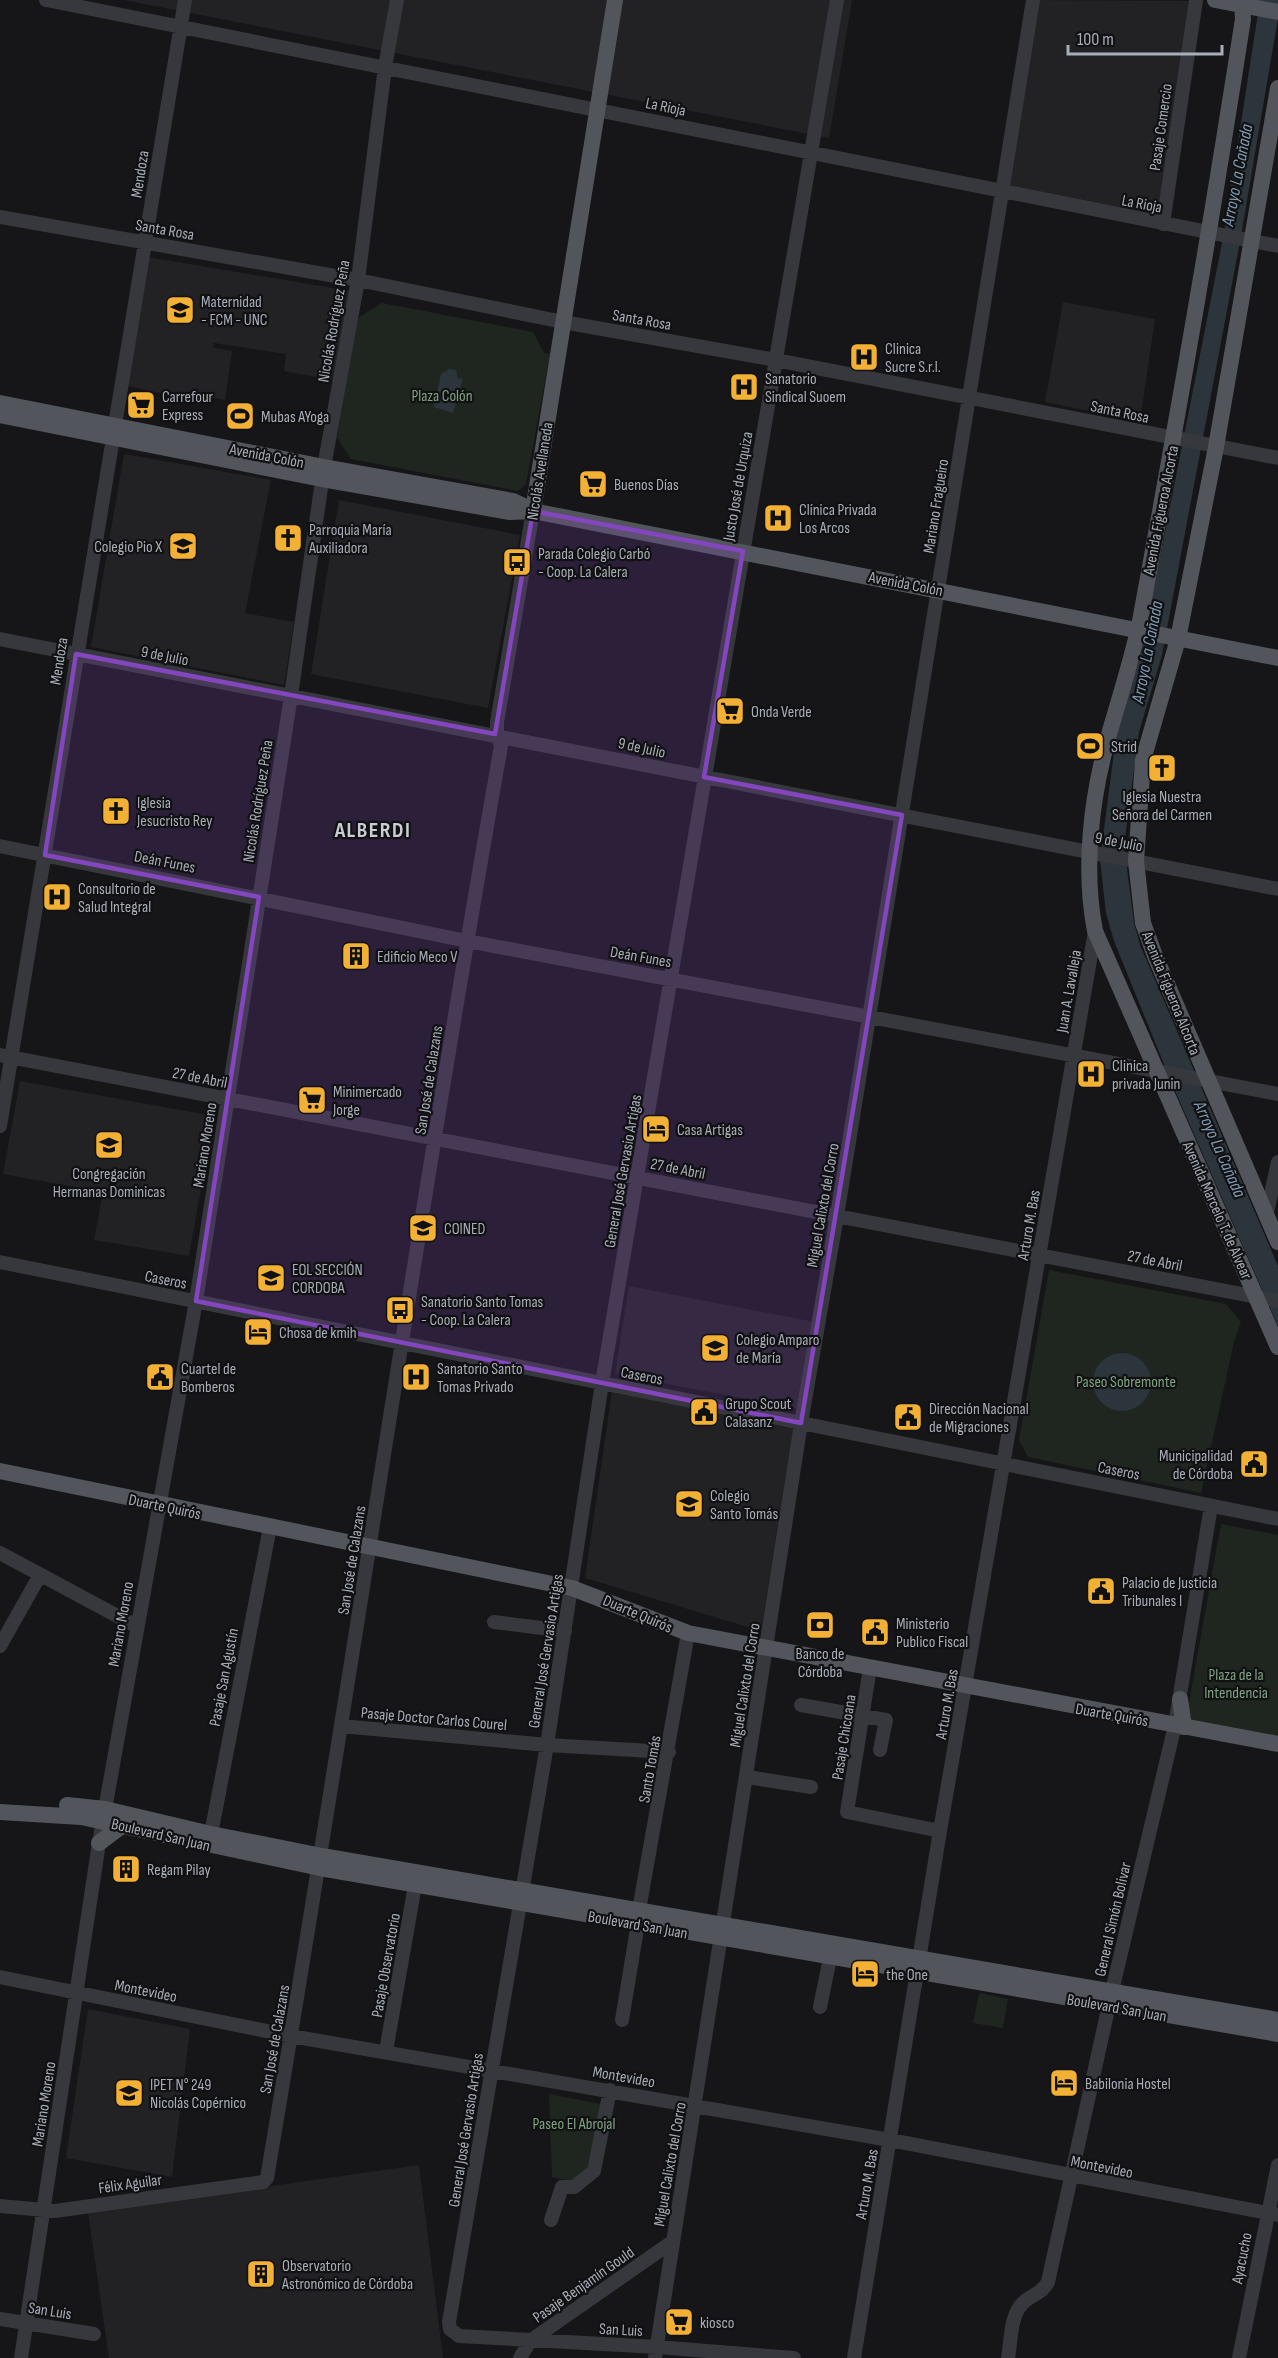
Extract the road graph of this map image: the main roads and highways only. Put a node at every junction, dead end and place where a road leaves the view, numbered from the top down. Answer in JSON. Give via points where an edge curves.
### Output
{"nodes":[{"id":1,"x":615,"y":0,"type":"edge"},
{"id":2,"x":1215,"y":0,"type":"edge"},
{"id":3,"x":1243,"y":3,"type":"edge"},
{"id":4,"x":1278,"y":12,"type":"edge"},
{"id":5,"x":1278,"y":88,"type":"edge"},
{"id":6,"x":0,"y":403,"type":"edge"},
{"id":7,"x":0,"y":415,"type":"edge"},
{"id":8,"x":114,"y":431,"type":"junction"},
{"id":9,"x":533,"y":511,"type":"junction"},
{"id":10,"x":1138,"y":630,"type":"junction"},
{"id":11,"x":1178,"y":639,"type":"junction"},
{"id":12,"x":1278,"y":658,"type":"edge"},
{"id":13,"x":1157,"y":1073,"type":"joint"},
{"id":14,"x":1278,"y":1242,"type":"edge"},
{"id":15,"x":1278,"y":1347,"type":"edge"},
{"id":16,"x":0,"y":1471,"type":"edge"},
{"id":17,"x":1180,"y":1699,"type":"road end"},
{"id":18,"x":1179,"y":1726,"type":"junction"},
{"id":19,"x":1278,"y":1744,"type":"edge"},
{"id":20,"x":0,"y":1801,"type":"edge"},
{"id":21,"x":0,"y":1812,"type":"edge"},
{"id":22,"x":104,"y":1815,"type":"junction"},
{"id":23,"x":123,"y":1825,"type":"junction"},
{"id":24,"x":99,"y":1843,"type":"road end"},
{"id":25,"x":321,"y":1862,"type":"junction"},
{"id":26,"x":521,"y":1897,"type":"junction"},
{"id":27,"x":722,"y":1931,"type":"junction"},
{"id":28,"x":919,"y":1966,"type":"junction"},
{"id":29,"x":1110,"y":1998,"type":"junction"},
{"id":30,"x":1278,"y":2020,"type":"edge"},
{"id":31,"x":1278,"y":2034,"type":"edge"}],
"edges":[{"from":1,"to":9,"type":"main road","name":"Nicolás Avellaneda"},
{"from":2,"to":3,"type":"main road"},
{"from":3,"to":4,"type":"main road"},
{"from":3,"to":10,"type":"main road","name":"Avenida Figueroa Alcorta","via":[[1210,233]]},
{"from":5,"to":11,"type":"main road","name":"Avenida Figueroa Alcorta","via":[[1216,447]]},
{"from":6,"to":8,"type":"main road","name":"Avenida Colón"},
{"from":7,"to":8,"type":"main road","name":"Avenida Colón"},
{"from":8,"to":9,"type":"main road","name":"Avenida Colón","via":[[323,473],[513,501]]},
{"from":9,"to":10,"type":"main road","name":"Avenida Colón"},
{"from":10,"to":11,"type":"main road","name":"Avenida Colón"},
{"from":10,"to":13,"type":"main road","name":"Avenida Figueroa Alcorta","via":[[1104,756],[1090,852],[1095,931]]},
{"from":11,"to":12,"type":"main road","name":"Avenida Colón"},
{"from":11,"to":14,"type":"main road","name":"Avenida Figueroa Alcorta","via":[[1143,760],[1136,861],[1143,923]]},
{"from":13,"to":15,"type":"main road","name":"Avenida Marcelo T. de Alvear"},
{"from":16,"to":18,"type":"main road","name":"Duarte Quirós","via":[[572,1588],[688,1633]]},
{"from":17,"to":18,"type":"main road"},
{"from":18,"to":19,"type":"main road","name":"Duarte Quirós"},
{"from":20,"to":22,"type":"main road","name":"Boulevard San Juan"},
{"from":21,"to":22,"type":"main road","name":"Boulevard San Juan"},
{"from":22,"to":23,"type":"main road","name":"Boulevard San Juan"},
{"from":22,"to":25,"type":"main road","name":"Boulevard San Juan","via":[[211,1834]]},
{"from":23,"to":24,"type":"main road"},
{"from":23,"to":25,"type":"main road","name":"Boulevard San Juan"},
{"from":25,"to":26,"type":"main road","name":"Boulevard San Juan"},
{"from":25,"to":26,"type":"main road","name":"Boulevard San Juan","via":[[415,1885]]},
{"from":26,"to":27,"type":"main road","name":"Boulevard San Juan"},
{"from":27,"to":28,"type":"main road","name":"Boulevard San Juan"},
{"from":27,"to":28,"type":"main road","name":"Boulevard San Juan","via":[[830,1958]]},
{"from":28,"to":29,"type":"main road","name":"Boulevard San Juan"},
{"from":29,"to":30,"type":"main road","name":"Boulevard San Juan"},
{"from":29,"to":31,"type":"main road","name":"Boulevard San Juan"}]}
